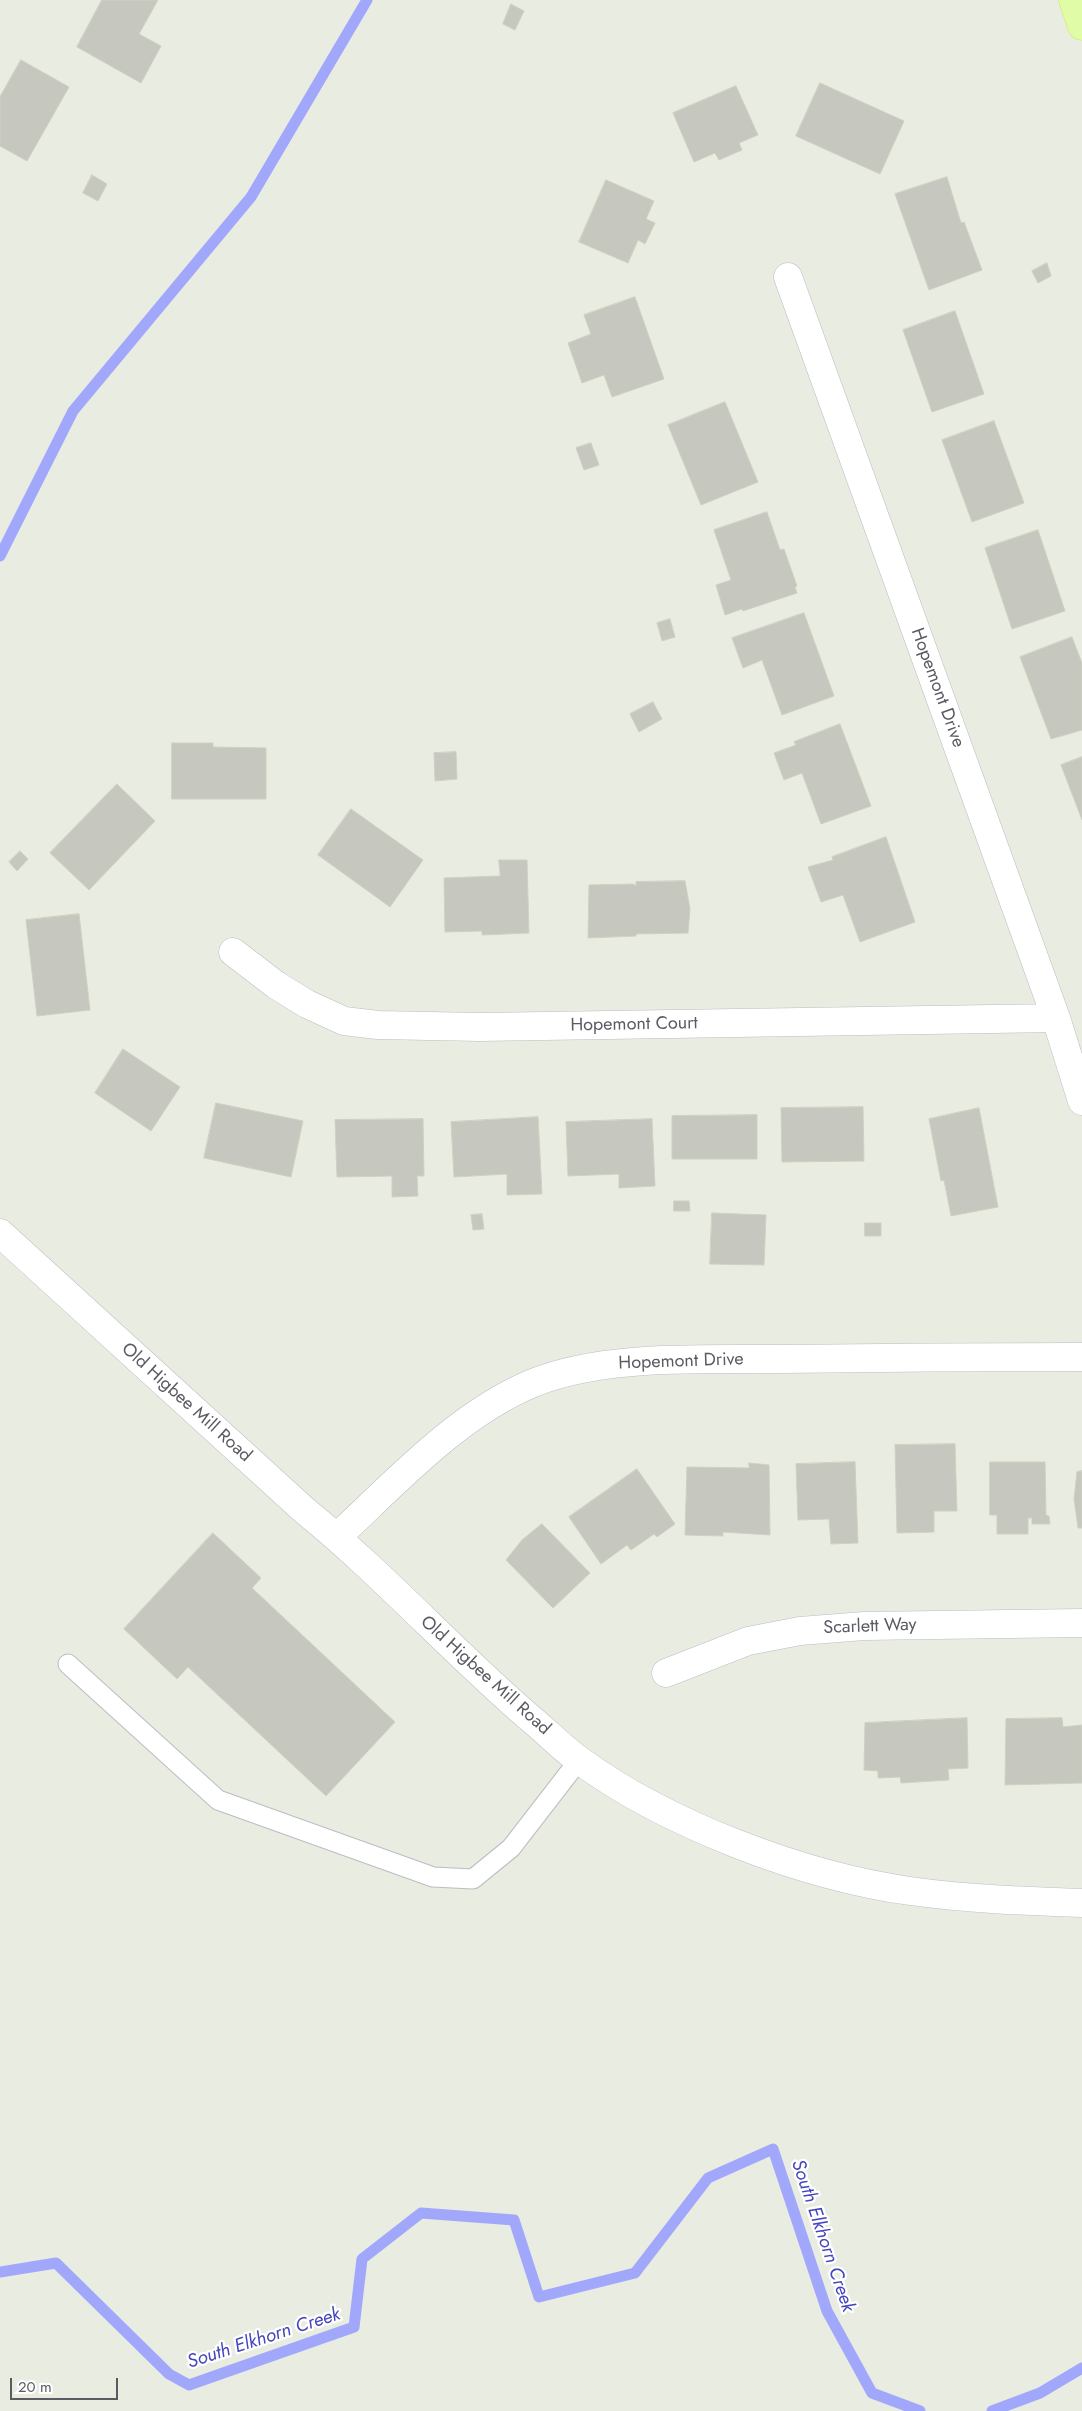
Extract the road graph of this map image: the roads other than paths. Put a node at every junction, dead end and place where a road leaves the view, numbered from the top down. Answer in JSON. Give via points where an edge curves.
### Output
{"nodes":[{"id":1,"x":1073,"y":0,"type":"edge"},
{"id":2,"x":1082,"y":26,"type":"edge"},
{"id":3,"x":788,"y":277,"type":"dead end"},
{"id":4,"x":233,"y":952,"type":"dead end"},
{"id":5,"x":1056,"y":1018,"type":"junction"},
{"id":6,"x":1082,"y":1101,"type":"edge"},
{"id":7,"x":0,"y":1233,"type":"edge"},
{"id":8,"x":1082,"y":1357,"type":"edge"},
{"id":9,"x":337,"y":1537,"type":"junction"},
{"id":10,"x":1082,"y":1623,"type":"edge"},
{"id":11,"x":68,"y":1664,"type":"dead end"},
{"id":12,"x":666,"y":1674,"type":"dead end"},
{"id":13,"x":579,"y":1760,"type":"junction"},
{"id":14,"x":1082,"y":1903,"type":"edge"}],
"edges":[{"from":1,"to":2,"type":"main road"},
{"from":3,"to":5,"type":"street","name":"Hopemont Drive"},
{"from":4,"to":5,"type":"street","name":"Hopemont Court","via":[[307,1004],[344,1021],[378,1025],[480,1027]]},
{"from":5,"to":6,"type":"street","name":"Hopemont Drive"},
{"from":7,"to":9,"type":"street","name":"Old Higbee Mill Road"},
{"from":8,"to":9,"type":"street","name":"Hopemont Drive","via":[[632,1362],[572,1370],[532,1384],[454,1432]]},
{"from":9,"to":13,"type":"street","name":"Old Higbee Mill Road","via":[[504,1696]]},
{"from":10,"to":12,"type":"street","name":"Scarlett Way","via":[[864,1626],[800,1631],[748,1641]]},
{"from":11,"to":13,"type":"lane","via":[[218,1800],[433,1877],[473,1880],[511,1848]]},
{"from":13,"to":14,"type":"street","name":"Old Higbee Mill Road","via":[[671,1816],[763,1853],[833,1875],[908,1891],[996,1900]]}]}
